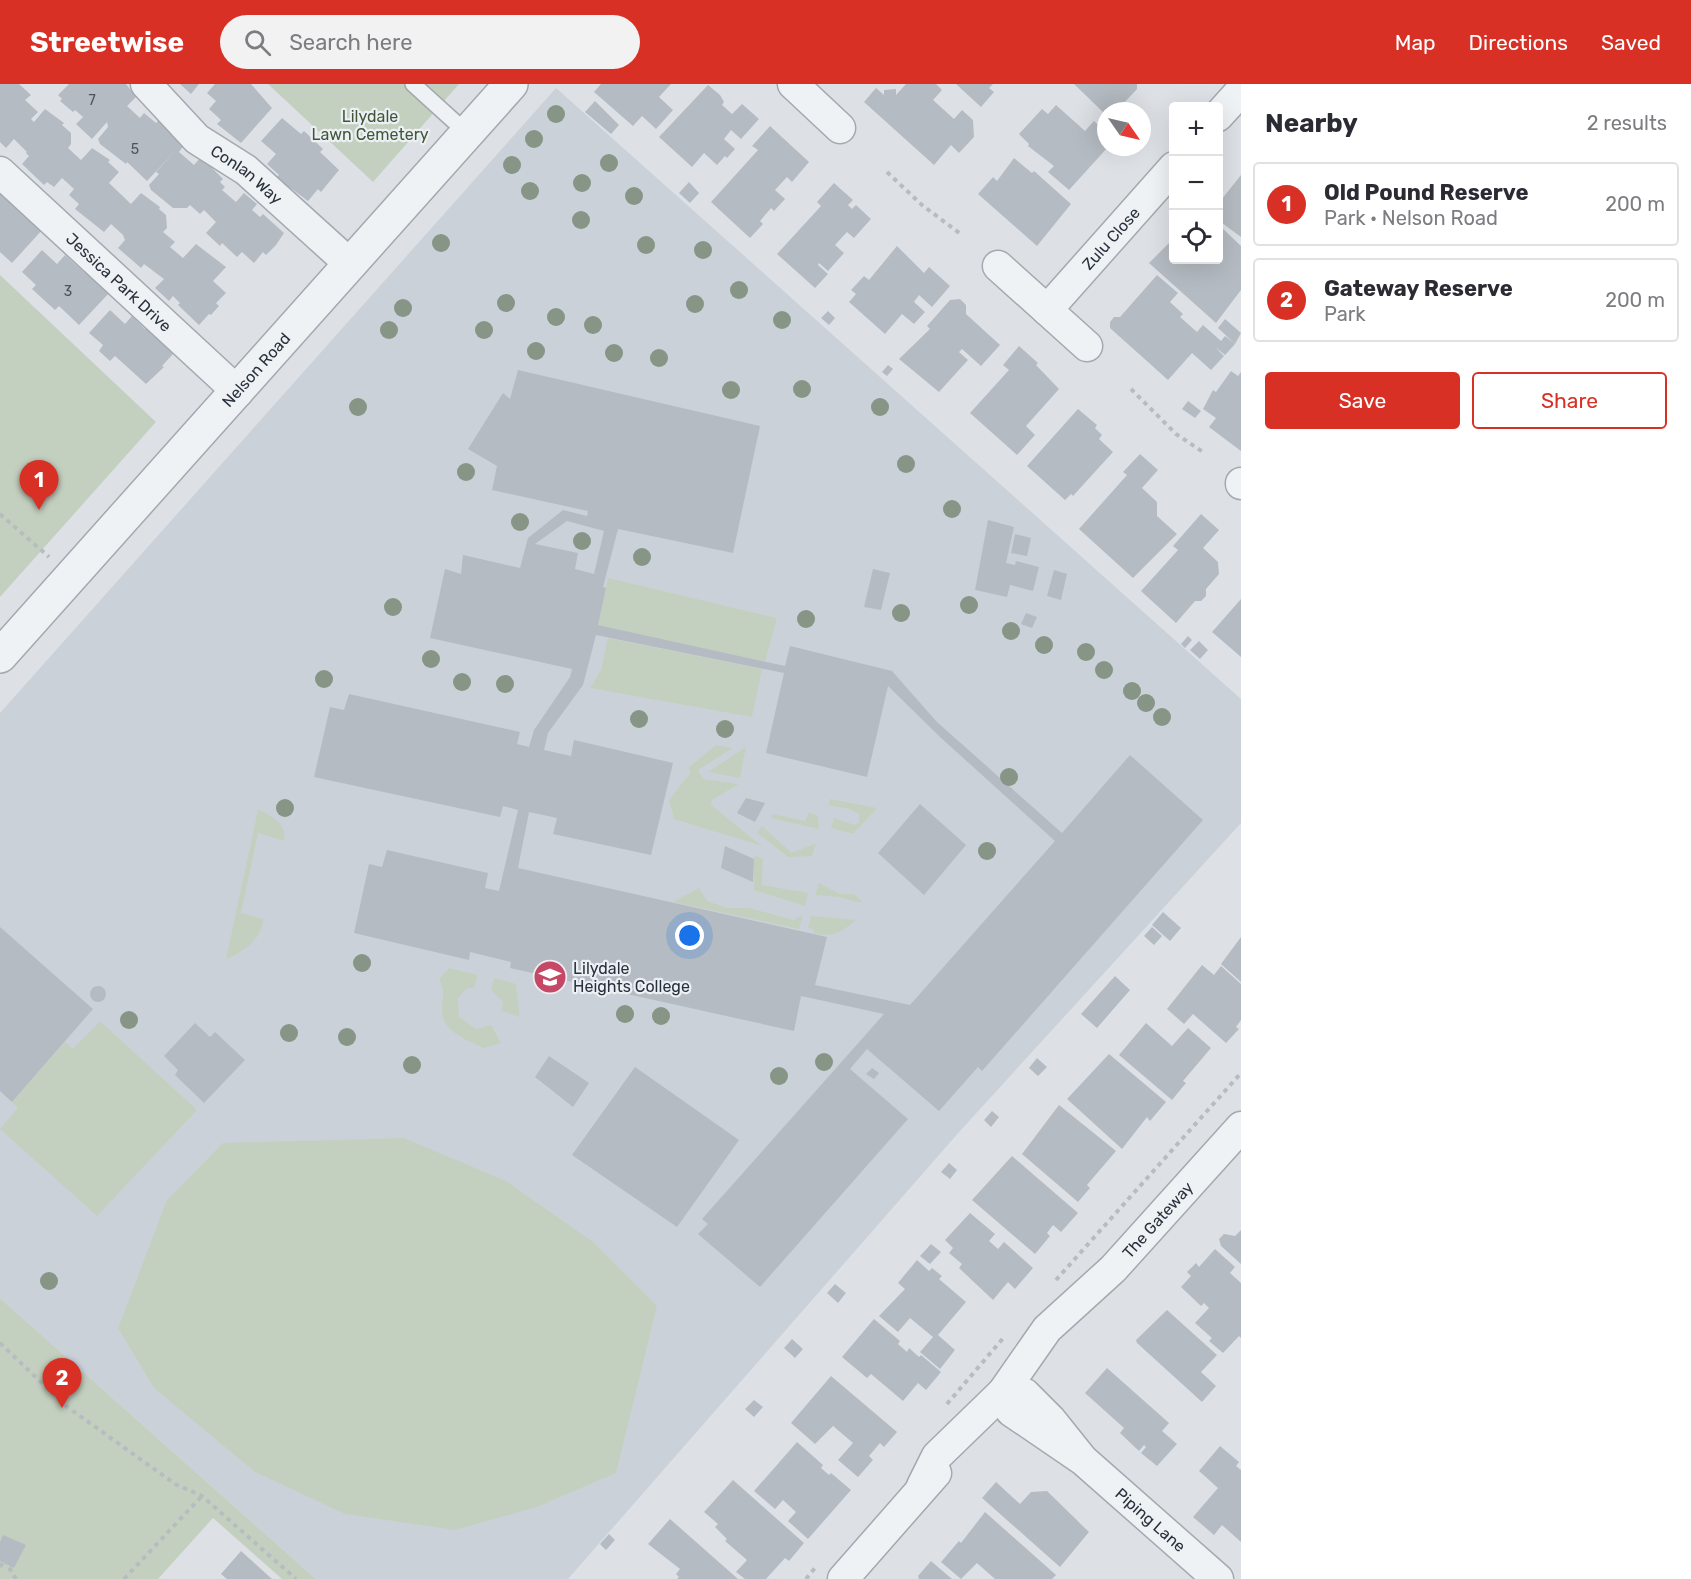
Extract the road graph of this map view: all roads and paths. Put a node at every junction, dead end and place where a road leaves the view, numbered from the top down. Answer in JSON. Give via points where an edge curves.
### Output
{"nodes":[{"id":1,"x":146,"y":84,"type":"edge"},
{"id":2,"x":413,"y":84,"type":"edge"},
{"id":3,"x":511,"y":84,"type":"edge"},
{"id":4,"x":800,"y":86,"type":"edge"},
{"id":5,"x":840,"y":128,"type":"dead end"},
{"id":6,"x":467,"y":133,"type":"junction"},
{"id":7,"x":0,"y":172,"type":"edge"},
{"id":8,"x":886,"y":172,"type":"dead end"},
{"id":9,"x":1169,"y":172,"type":"edge"},
{"id":10,"x":962,"y":235,"type":"dead end"},
{"id":11,"x":351,"y":265,"type":"junction"},
{"id":12,"x":998,"y":266,"type":"dead end"},
{"id":13,"x":1047,"y":310,"type":"junction"},
{"id":14,"x":1087,"y":346,"type":"dead end"},
{"id":15,"x":1131,"y":389,"type":"dead end"},
{"id":16,"x":238,"y":392,"type":"junction"},
{"id":17,"x":1203,"y":452,"type":"dead end"},
{"id":18,"x":0,"y":514,"type":"edge"},
{"id":19,"x":71,"y":577,"type":"junction"},
{"id":20,"x":0,"y":656,"type":"edge"},
{"id":21,"x":1241,"y":1127,"type":"edge"},
{"id":22,"x":0,"y":1343,"type":"edge"},
{"id":23,"x":1013,"y":1399,"type":"junction"},
{"id":24,"x":202,"y":1496,"type":"junction"},
{"id":25,"x":0,"y":1552,"type":"edge"},
{"id":26,"x":5,"y":1559,"type":"junction"},
{"id":27,"x":0,"y":1568,"type":"edge"},
{"id":28,"x":16,"y":1579,"type":"edge"},
{"id":29,"x":124,"y":1579,"type":"edge"},
{"id":30,"x":296,"y":1579,"type":"edge"},
{"id":31,"x":843,"y":1579,"type":"edge"},
{"id":32,"x":1218,"y":1579,"type":"edge"}],
"edges":[{"from":1,"to":11,"type":"street","name":"Conlan Way","via":[[197,140],[246,170]]},
{"from":2,"to":6,"type":"lane"},
{"from":3,"to":6,"type":"street","name":"Nelson Road"},
{"from":4,"to":5,"type":"street"},
{"from":6,"to":11,"type":"street","name":"Nelson Road"},
{"from":7,"to":16,"type":"street","name":"Jessica Park Drive"},
{"from":8,"to":10,"type":"path","via":[[922,206]]},
{"from":9,"to":13,"type":"street","name":"Zulu Close"},
{"from":11,"to":16,"type":"street","name":"Nelson Road"},
{"from":12,"to":13,"type":"street"},
{"from":13,"to":14,"type":"street"},
{"from":15,"to":17,"type":"path","via":[[1176,434]]},
{"from":16,"to":19,"type":"street","name":"Nelson Road"},
{"from":18,"to":19,"type":"path"},
{"from":19,"to":20,"type":"street","name":"Nelson Road"},
{"from":21,"to":23,"type":"street","name":"The Gateway","via":[[1113,1269],[1040,1337]]},
{"from":22,"to":24,"type":"path","via":[[66,1406],[176,1484]]},
{"from":23,"to":31,"type":"street","name":"The Gateway","via":[[937,1456],[922,1486]]},
{"from":23,"to":32,"type":"street","name":"Piping Lane"},
{"from":24,"to":29,"type":"path"},
{"from":24,"to":30,"type":"path"},
{"from":25,"to":26,"type":"path"},
{"from":26,"to":27,"type":"path"},
{"from":26,"to":28,"type":"path"}]}
